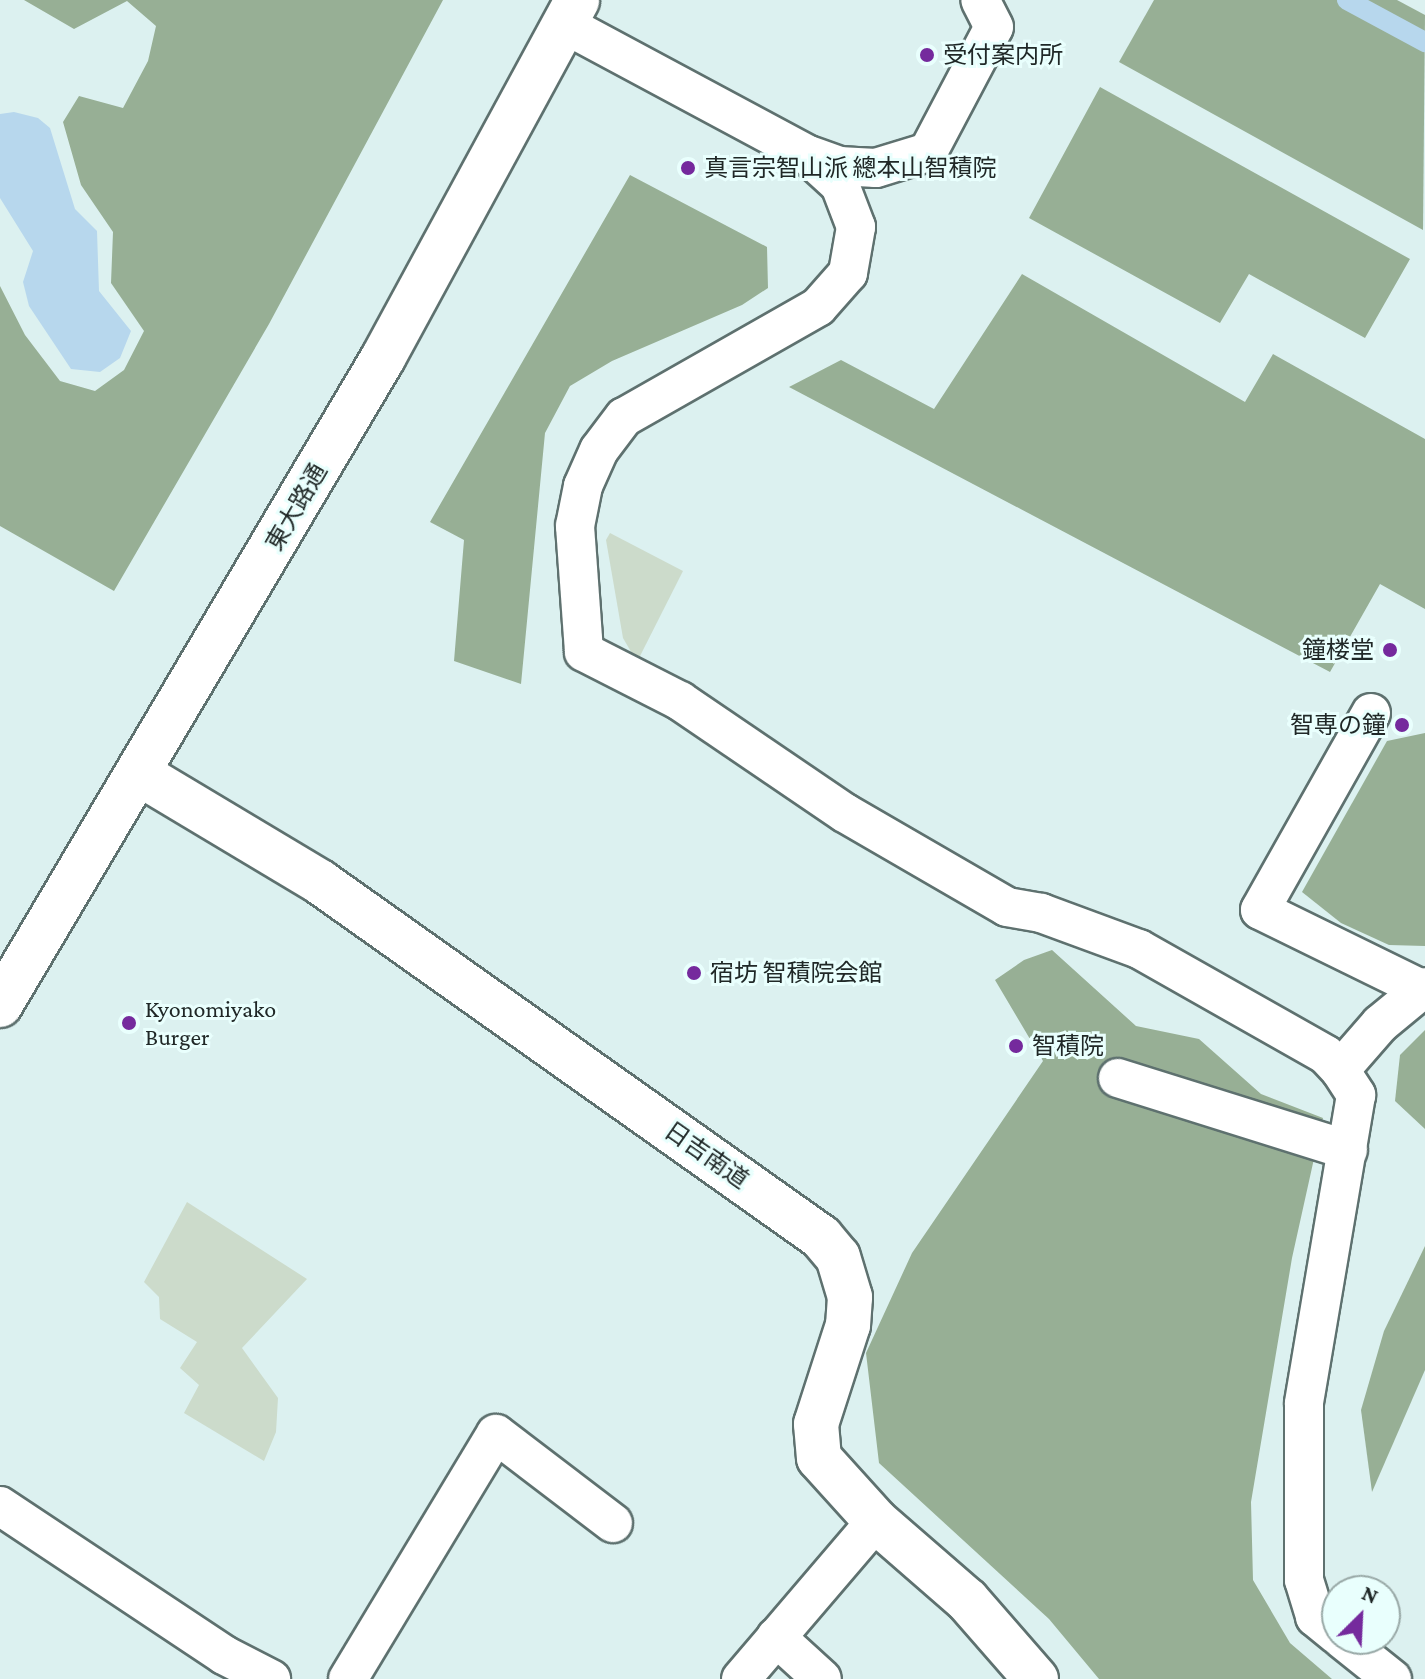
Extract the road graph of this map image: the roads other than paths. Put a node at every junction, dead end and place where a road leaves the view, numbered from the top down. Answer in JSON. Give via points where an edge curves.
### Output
{"nodes":[{"id":1,"x":980,"y":0,"type":"edge"},
{"id":2,"x":570,"y":12,"type":"edge"},
{"id":3,"x":806,"y":154,"type":"junction"},
{"id":4,"x":1371,"y":713,"type":"dead end"},
{"id":5,"x":138,"y":773,"type":"junction"},
{"id":6,"x":1423,"y":988,"type":"edge"},
{"id":7,"x":0,"y":1005,"type":"edge"},
{"id":8,"x":1340,"y":1070,"type":"junction"},
{"id":9,"x":1118,"y":1078,"type":"dead end"},
{"id":10,"x":1348,"y":1150,"type":"junction"},
{"id":11,"x":0,"y":1506,"type":"edge"},
{"id":12,"x":876,"y":1521,"type":"junction"},
{"id":13,"x":613,"y":1523,"type":"dead end"},
{"id":14,"x":1321,"y":1622,"type":"edge"},
{"id":15,"x":776,"y":1637,"type":"junction"},
{"id":16,"x":1362,"y":1655,"type":"edge"},
{"id":17,"x":215,"y":1667,"type":"edge"},
{"id":18,"x":271,"y":1679,"type":"edge"},
{"id":19,"x":348,"y":1679,"type":"edge"},
{"id":20,"x":741,"y":1679,"type":"edge"},
{"id":21,"x":822,"y":1679,"type":"edge"},
{"id":22,"x":1036,"y":1679,"type":"edge"},
{"id":23,"x":1392,"y":1679,"type":"edge"}],
"edges":[{"from":1,"to":3,"type":"lane","via":[[994,27],[928,152],[876,168],[839,166]]},
{"from":2,"to":3,"type":"lane"},
{"from":2,"to":5,"type":"street","name":"東大路通","via":[[383,358]]},
{"from":3,"to":8,"type":"lane","via":[[840,185],[851,206],[855,252],[848,273],[818,307],[624,417],[611,433],[583,486],[575,526],[584,652],[680,701],[845,813],[1007,907],[1041,913],[1139,949],[1326,1055]]},
{"from":4,"to":6,"type":"lane","via":[[1260,910]]},
{"from":5,"to":7,"type":"street","name":"東大路通"},
{"from":5,"to":12,"type":"street","name":"日吉南道","via":[[320,882],[821,1237],[844,1270],[850,1310],[815,1441],[828,1472]]},
{"from":6,"to":8,"type":"lane"},
{"from":8,"to":10,"type":"lane","via":[[1356,1095]]},
{"from":9,"to":10,"type":"lane"},
{"from":10,"to":14,"type":"lane","via":[[1304,1404],[1304,1580]]},
{"from":11,"to":17,"type":"lane"},
{"from":12,"to":15,"type":"lane"},
{"from":12,"to":22,"type":"street","name":"日吉南道","via":[[967,1600]]},
{"from":13,"to":19,"type":"lane","via":[[496,1434]]},
{"from":15,"to":20,"type":"lane"},
{"from":15,"to":21,"type":"lane"},
{"from":16,"to":23,"type":"lane"},
{"from":17,"to":18,"type":"lane"}]}
